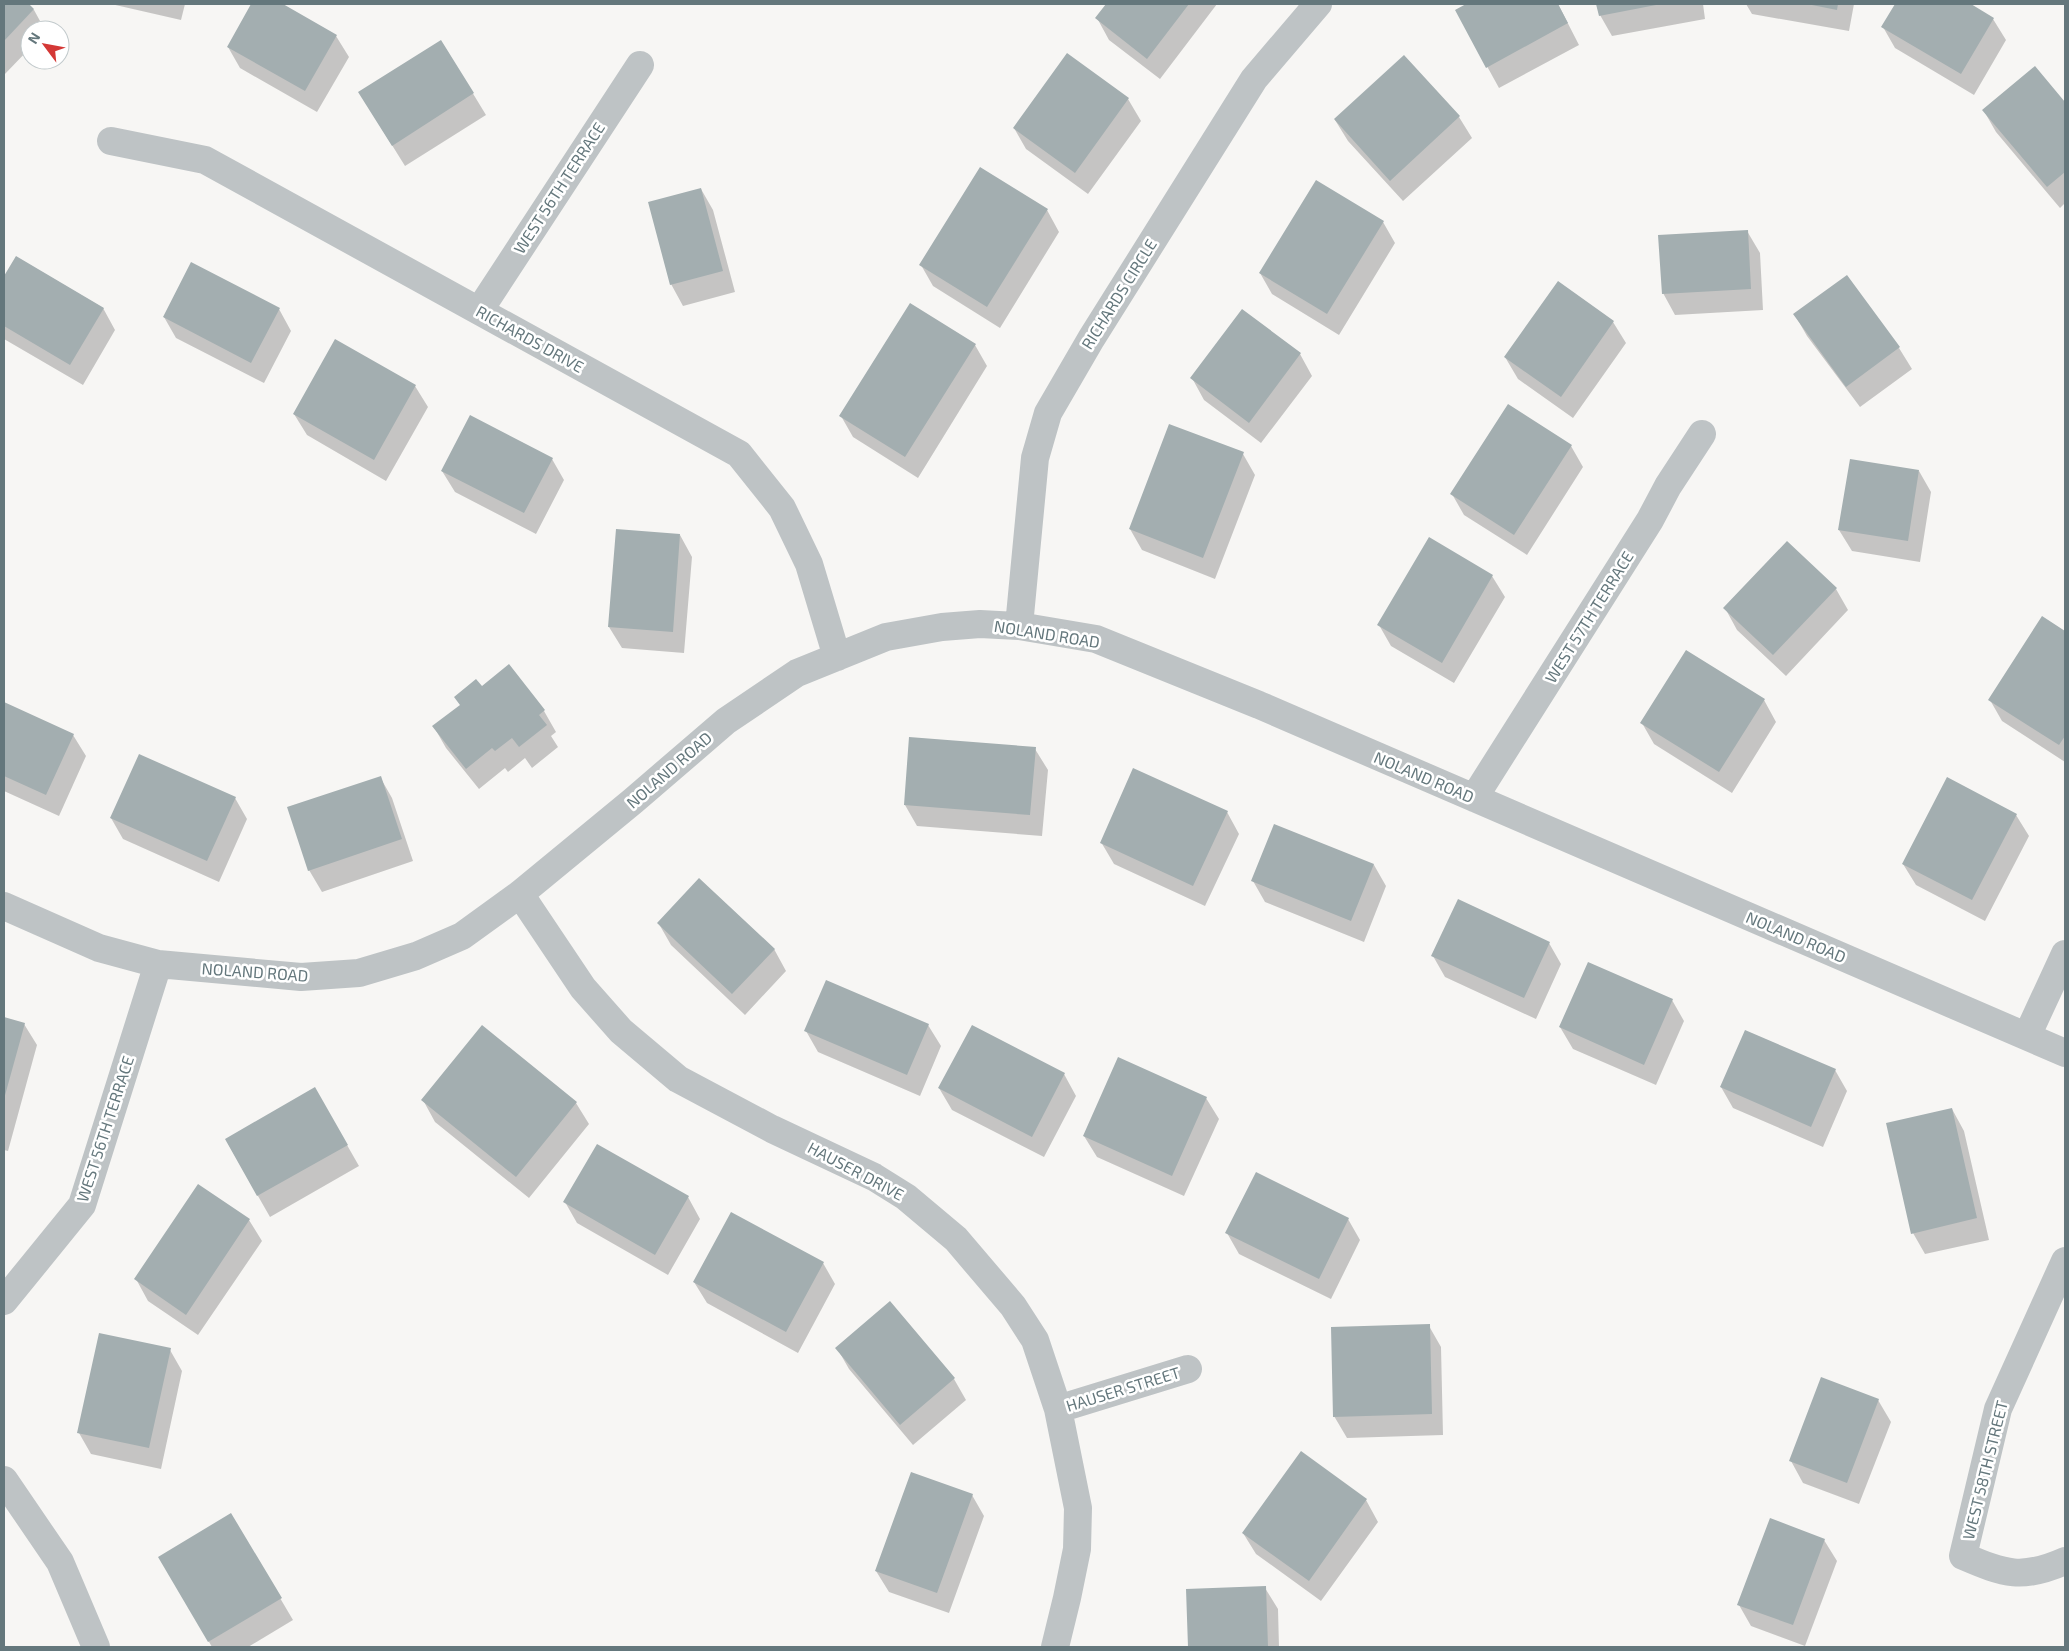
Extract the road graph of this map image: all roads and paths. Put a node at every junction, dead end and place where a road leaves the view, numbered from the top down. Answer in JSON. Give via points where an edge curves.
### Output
{"nodes":[{"id":1,"x":1318,"y":4,"type":"edge"},
{"id":2,"x":640,"y":65,"type":"dead end"},
{"id":3,"x":112,"y":141,"type":"dead end"},
{"id":4,"x":479,"y":311,"type":"junction"},
{"id":5,"x":1702,"y":434,"type":"dead end"},
{"id":6,"x":1019,"y":626,"type":"junction"},
{"id":7,"x":837,"y":657,"type":"junction"},
{"id":8,"x":1474,"y":798,"type":"junction"},
{"id":9,"x":520,"y":894,"type":"junction"},
{"id":10,"x":4,"y":906,"type":"edge"},
{"id":11,"x":2065,"y":954,"type":"edge"},
{"id":12,"x":158,"y":964,"type":"junction"},
{"id":13,"x":2027,"y":1036,"type":"junction"},
{"id":14,"x":2065,"y":1053,"type":"edge"},
{"id":15,"x":2065,"y":1261,"type":"edge"},
{"id":16,"x":4,"y":1301,"type":"edge"},
{"id":17,"x":1188,"y":1369,"type":"dead end"},
{"id":18,"x":1058,"y":1409,"type":"junction"},
{"id":19,"x":4,"y":1480,"type":"edge"},
{"id":20,"x":2065,"y":1561,"type":"edge"},
{"id":21,"x":96,"y":1647,"type":"edge"},
{"id":22,"x":1054,"y":1647,"type":"edge"}],
"edges":[{"from":1,"to":6,"type":"street","name":"RICHARDS CIRCLE","via":[[1254,79],[1090,339],[1048,413],[1035,458]]},
{"from":2,"to":4,"type":"street","name":"WEST 56TH TERRACE"},
{"from":3,"to":4,"type":"street","name":"RICHARDS DRIVE","via":[[205,160]]},
{"from":4,"to":7,"type":"street","name":"RICHARDS DRIVE","via":[[739,454],[782,508],[809,564]]},
{"from":5,"to":8,"type":"street","name":"WEST 57TH TERRACE"},
{"from":6,"to":7,"type":"street","name":"NOLAND ROAD","via":[[980,624],[942,627],[886,637]]},
{"from":6,"to":8,"type":"street","name":"NOLAND ROAD","via":[[1096,639]]},
{"from":7,"to":9,"type":"street","name":"NOLAND ROAD","via":[[797,673],[726,721]]},
{"from":8,"to":13,"type":"street","name":"NOLAND ROAD"},
{"from":9,"to":12,"type":"street","name":"NOLAND ROAD","via":[[462,936],[416,956],[360,973],[301,977]]},
{"from":9,"to":18,"type":"street","name":"HAUSER DRIVE","via":[[583,988],[621,1031],[678,1079],[772,1129],[874,1177],[906,1197],[956,1239],[1013,1306],[1035,1340]]},
{"from":10,"to":12,"type":"street","name":"NOLAND ROAD","via":[[99,948]]},
{"from":11,"to":13,"type":"street"},
{"from":12,"to":16,"type":"street","name":"WEST 56TH TERRACE","via":[[82,1206]]},
{"from":13,"to":14,"type":"street","name":"NOLAND ROAD"},
{"from":15,"to":20,"type":"street","name":"WEST 58TH STREET","via":[[1998,1409],[1963,1556],[1991,1568],[2020,1574]]},
{"from":17,"to":18,"type":"street","name":"HAUSER STREET"},
{"from":18,"to":22,"type":"street","name":"HAUSER DRIVE","via":[[1078,1508],[1077,1549]]},
{"from":19,"to":21,"type":"street","via":[[60,1562]]}]}
